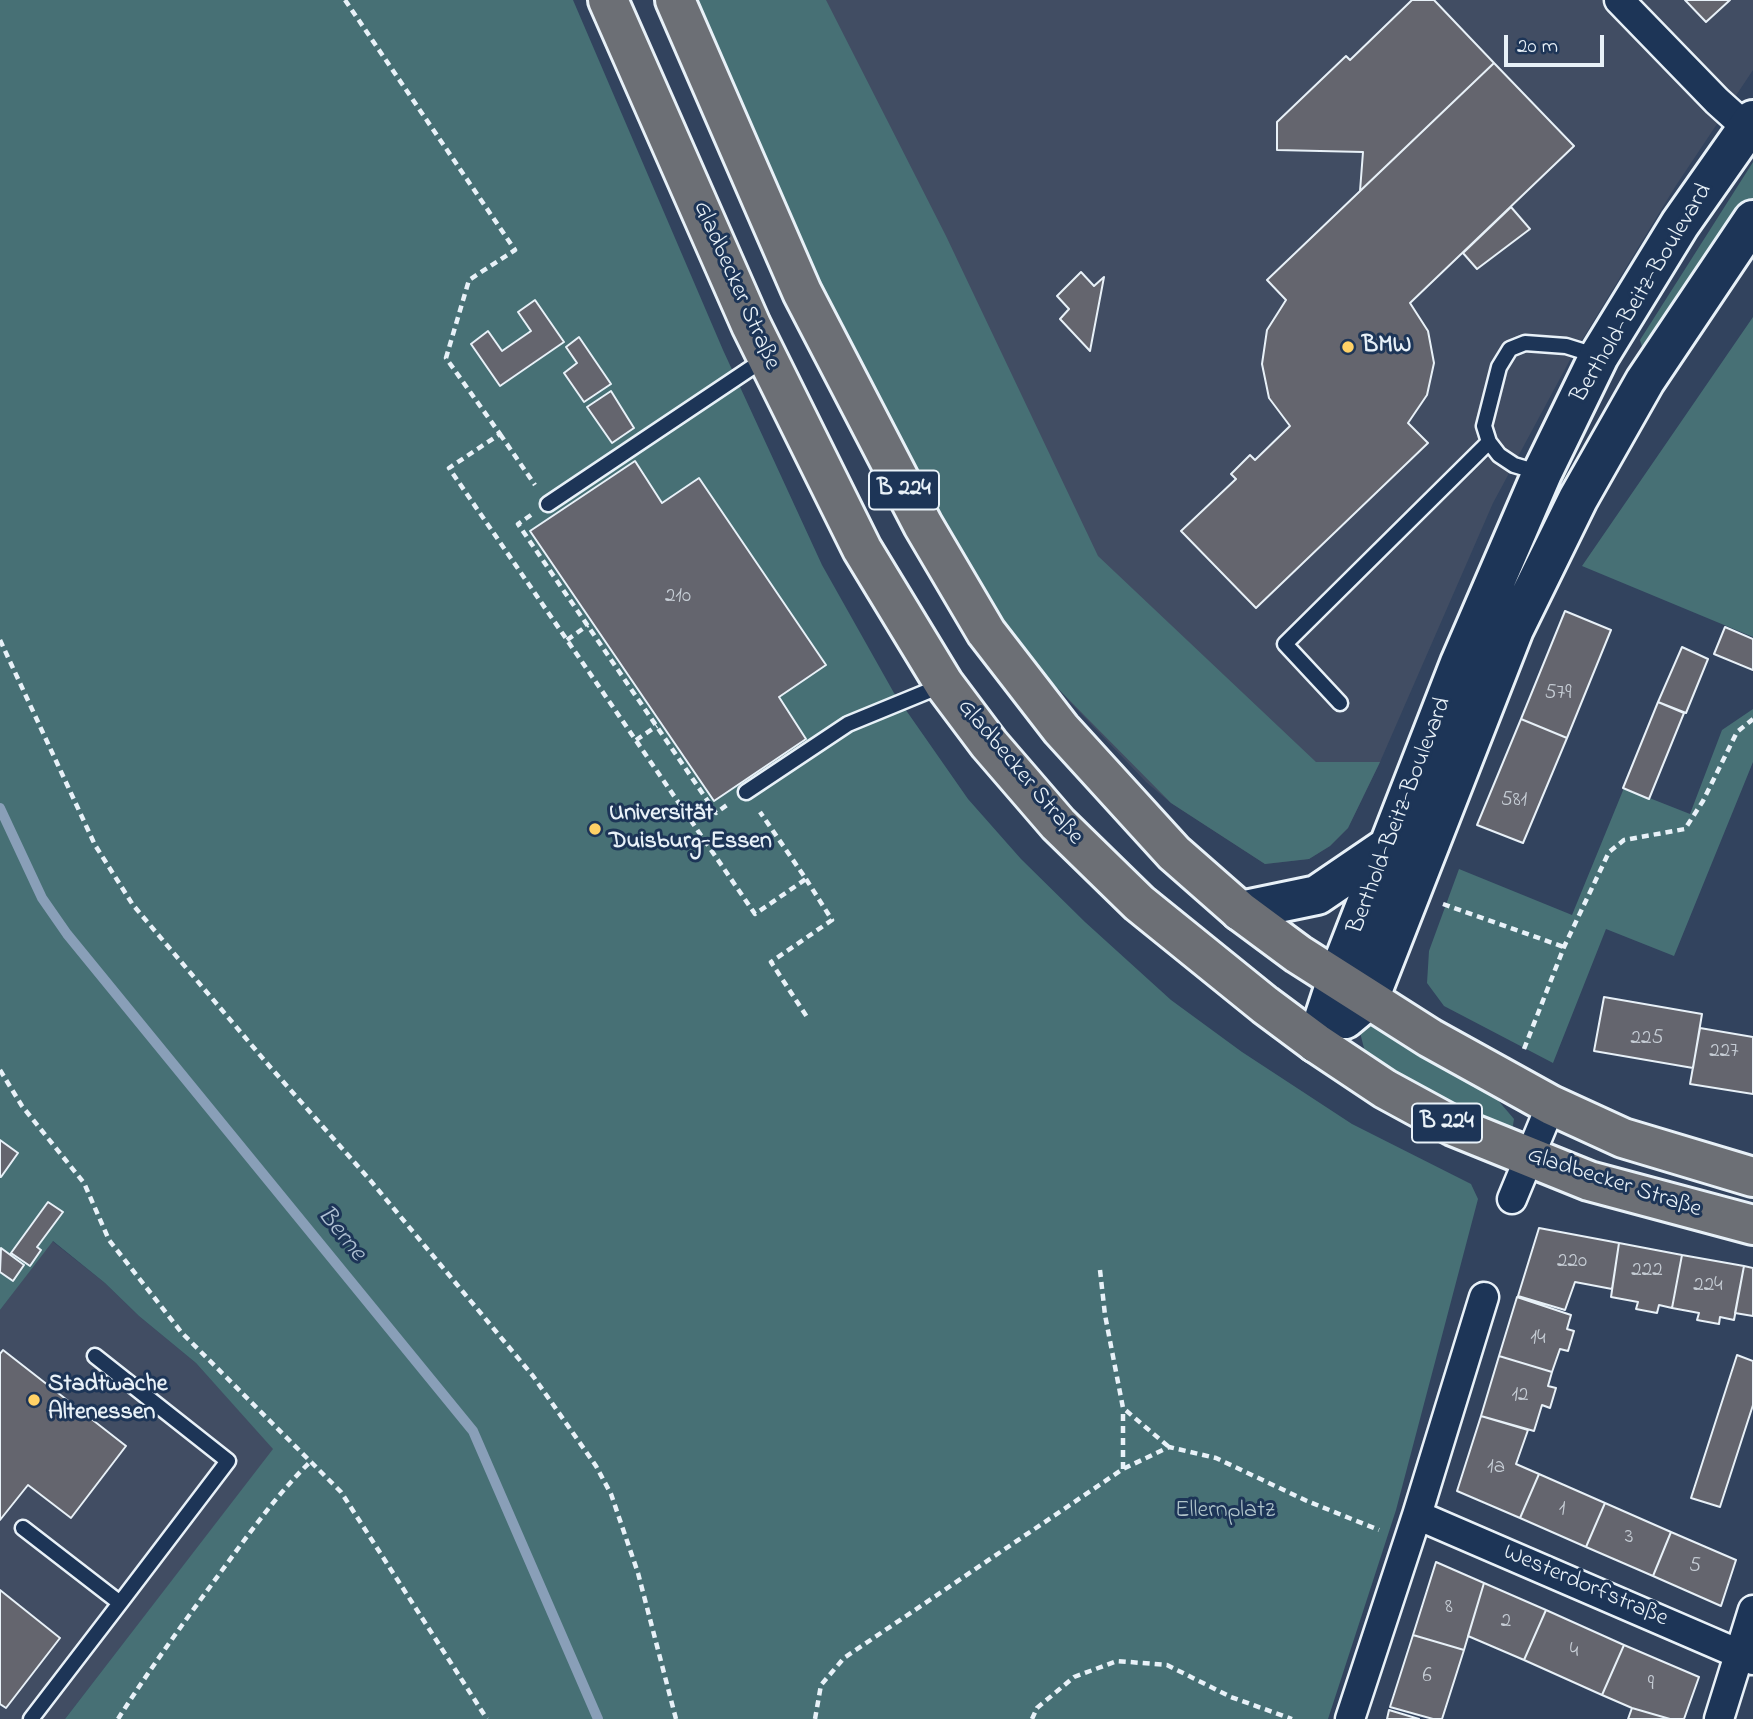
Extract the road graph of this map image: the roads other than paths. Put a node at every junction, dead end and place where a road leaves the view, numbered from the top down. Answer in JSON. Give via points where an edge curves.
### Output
{"nodes":[{"id":1,"x":608,"y":0,"type":"edge"},
{"id":2,"x":675,"y":0,"type":"edge"},
{"id":3,"x":1619,"y":0,"type":"edge"},
{"id":4,"x":1751,"y":125,"type":"edge"},
{"id":5,"x":1753,"y":220,"type":"edge"},
{"id":6,"x":1599,"y":356,"type":"junction"},
{"id":7,"x":767,"y":357,"type":"junction"},
{"id":8,"x":1645,"y":381,"type":"junction"},
{"id":9,"x":1489,"y":442,"type":"junction"},
{"id":10,"x":1604,"y":450,"type":"junction"},
{"id":11,"x":1542,"y":473,"type":"junction"},
{"id":12,"x":548,"y":503,"type":"road end"},
{"id":13,"x":944,"y":684,"type":"junction"},
{"id":14,"x":1340,"y":703,"type":"dead end"},
{"id":15,"x":746,"y":792,"type":"road end"},
{"id":16,"x":1389,"y":846,"type":"junction"},
{"id":17,"x":1240,"y":911,"type":"junction"},
{"id":18,"x":1392,"y":944,"type":"junction"},
{"id":19,"x":1337,"y":979,"type":"junction"},
{"id":20,"x":1369,"y":999,"type":"junction"},
{"id":21,"x":1414,"y":1028,"type":"junction"},
{"id":22,"x":1316,"y":1043,"type":"junction"},
{"id":23,"x":1551,"y":1105,"type":"junction"},
{"id":24,"x":1529,"y":1158,"type":"junction"},
{"id":25,"x":1753,"y":1177,"type":"edge"},
{"id":26,"x":1512,"y":1199,"type":"dead end"},
{"id":27,"x":1753,"y":1225,"type":"edge"},
{"id":28,"x":1484,"y":1297,"type":"dead end"},
{"id":29,"x":95,"y":1356,"type":"dead end"},
{"id":30,"x":1417,"y":1515,"type":"junction"},
{"id":31,"x":23,"y":1528,"type":"dead end"},
{"id":32,"x":120,"y":1603,"type":"junction"},
{"id":33,"x":1753,"y":1610,"type":"edge"},
{"id":34,"x":1746,"y":1658,"type":"edge"},
{"id":35,"x":31,"y":1719,"type":"edge"},
{"id":36,"x":1350,"y":1719,"type":"edge"},
{"id":37,"x":1719,"y":1719,"type":"edge"}],
"edges":[{"from":1,"to":7,"type":"main road","name":"Gladbecker Straße","number":"B 224"},
{"from":2,"to":17,"type":"main road","name":"Gladbecker Straße","number":"B 224","via":[[802,292],[923,525],[986,632],[1061,729],[1164,843]]},
{"from":3,"to":4,"type":"street","via":[[1717,101]]},
{"from":4,"to":6,"type":"main road","name":"Berthold-Beitz-Boulevard","via":[[1680,225]]},
{"from":5,"to":8,"type":"main road","name":"Berthold-Beitz-Boulevard"},
{"from":6,"to":8,"type":"main road"},
{"from":6,"to":9,"type":"lane","via":[[1566,346],[1525,343],[1510,349],[1499,367],[1484,426]]},
{"from":6,"to":11,"type":"main road","name":"Berthold-Beitz-Boulevard"},
{"from":7,"to":12,"type":"lane"},
{"from":7,"to":13,"type":"main road","name":"Gladbecker Straße","number":"B 224","via":[[862,549]]},
{"from":8,"to":10,"type":"main road","name":"Berthold-Beitz-Boulevard"},
{"from":9,"to":11,"type":"lane","via":[[1514,465]]},
{"from":9,"to":14,"type":"lane","via":[[1285,644]]},
{"from":10,"to":11,"type":"main road","name":"Berthold-Beitz-Boulevard","via":[[1596,437],[1583,436]]},
{"from":10,"to":18,"type":"main road","name":"Berthold-Beitz-Boulevard","via":[[1514,629]]},
{"from":11,"to":16,"type":"main road","name":"Berthold-Beitz-Boulevard","via":[[1460,663]]},
{"from":13,"to":15,"type":"lane","via":[[848,724]]},
{"from":13,"to":22,"type":"main road","name":"Gladbecker Straße","number":"B 224","via":[[1058,824],[1139,903]]},
{"from":16,"to":17,"type":"main road","via":[[1317,895]]},
{"from":16,"to":19,"type":"main road","name":"Berthold-Beitz-Boulevard"},
{"from":17,"to":19,"type":"main road","name":"Gladbecker Straße","number":"B 224"},
{"from":18,"to":20,"type":"main road","name":"Berthold-Beitz-Boulevard"},
{"from":18,"to":21,"type":"main road","name":"Berthold-Beitz-Boulevard","via":[[1401,999]]},
{"from":19,"to":20,"type":"main road","name":"Gladbecker Straße","number":"B 224"},
{"from":19,"to":22,"type":"main road","name":"Berthold-Beitz-Boulevard"},
{"from":20,"to":21,"type":"main road","name":"Gladbecker Straße","number":"B 224"},
{"from":20,"to":22,"type":"main road","name":"Berthold-Beitz-Boulevard"},
{"from":21,"to":23,"type":"main road","name":"Gladbecker Straße","number":"B 224"},
{"from":22,"to":24,"type":"main road","name":"Gladbecker Straße","number":"B 224","via":[[1385,1089],[1453,1126]]},
{"from":23,"to":24,"type":"street"},
{"from":23,"to":25,"type":"main road","name":"Gladbecker Straße","number":"B 224","via":[[1623,1138]]},
{"from":24,"to":26,"type":"street"},
{"from":24,"to":27,"type":"main road","name":"Gladbecker Straße","number":"B 224","via":[[1589,1181]]},
{"from":28,"to":30,"type":"street"},
{"from":29,"to":32,"type":"lane","via":[[228,1461]]},
{"from":30,"to":34,"type":"street","name":"Westerdorfstraße"},
{"from":30,"to":36,"type":"street"},
{"from":31,"to":32,"type":"lane"},
{"from":32,"to":35,"type":"lane"},
{"from":33,"to":34,"type":"street"},
{"from":34,"to":37,"type":"street"}]}
